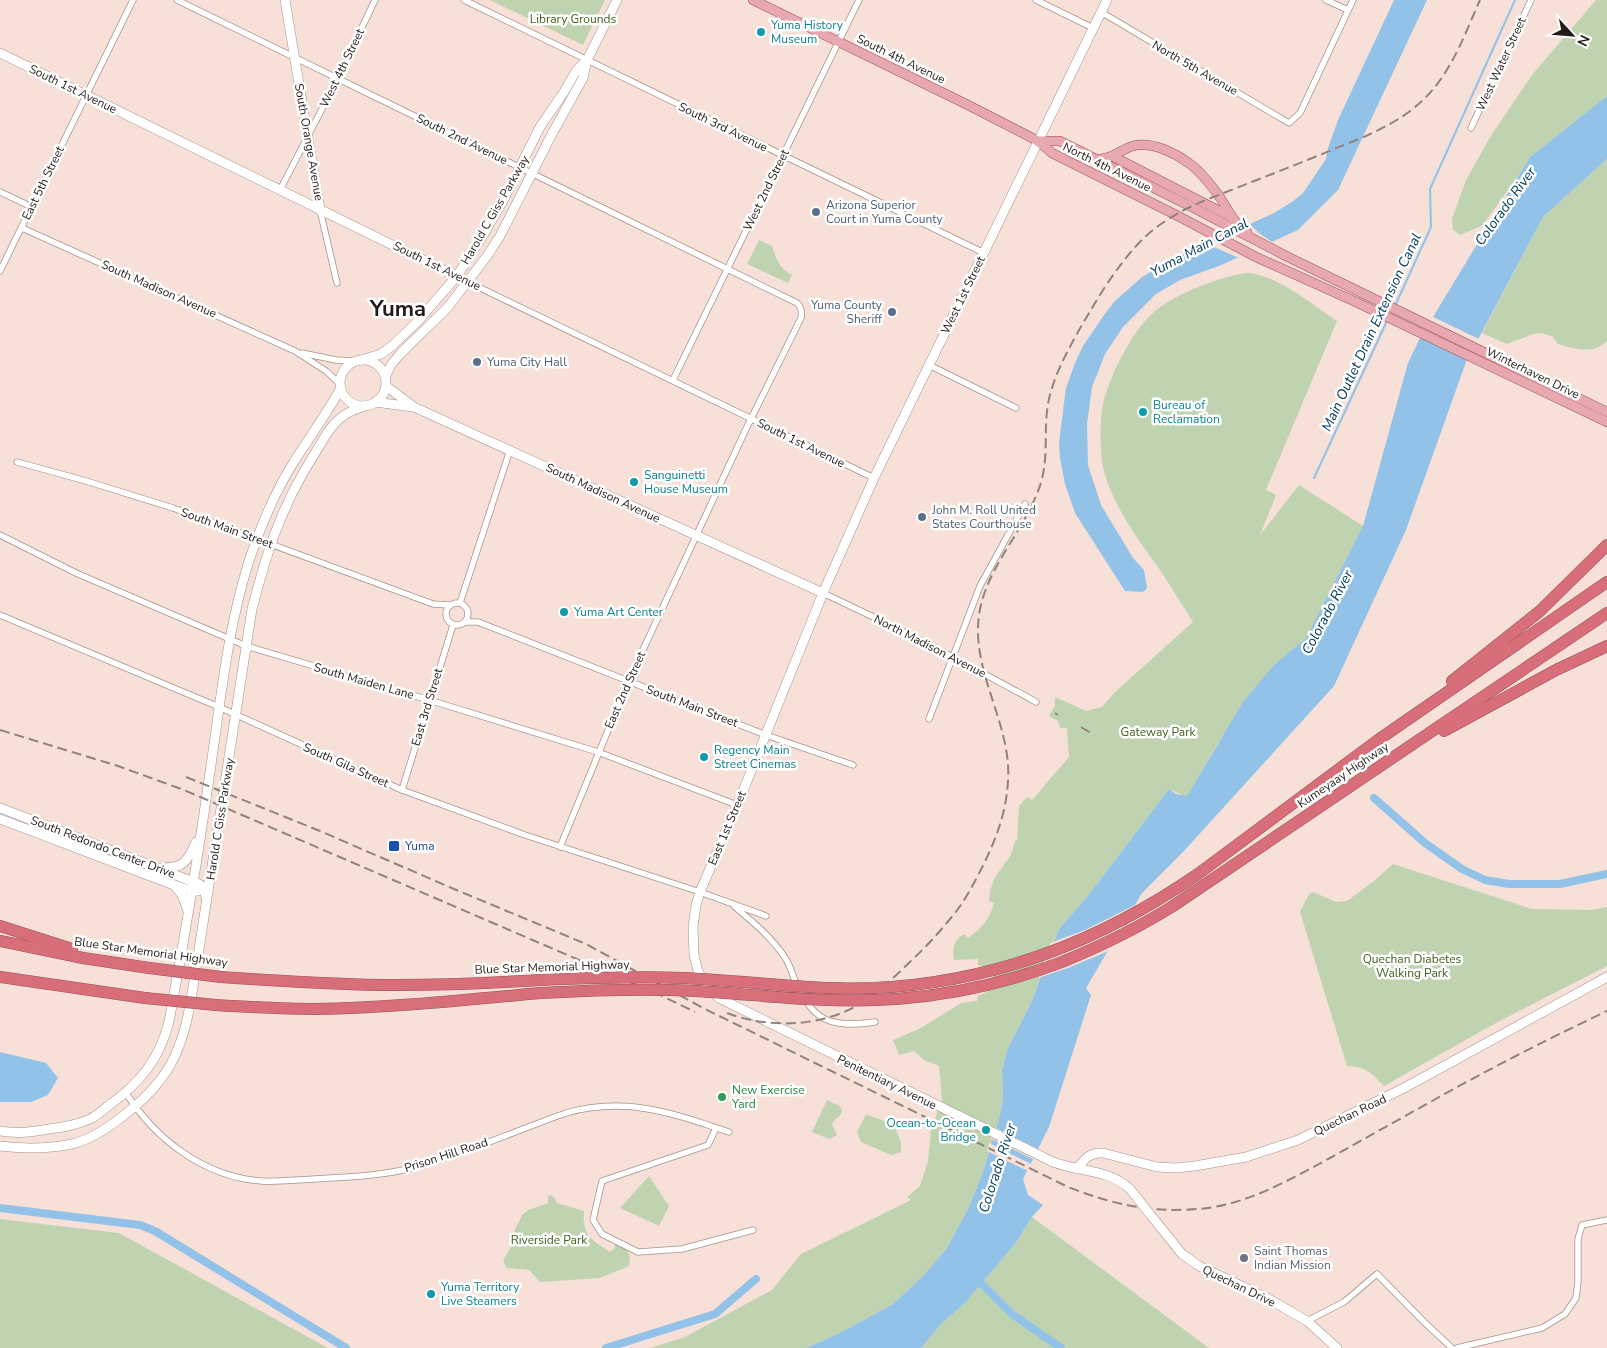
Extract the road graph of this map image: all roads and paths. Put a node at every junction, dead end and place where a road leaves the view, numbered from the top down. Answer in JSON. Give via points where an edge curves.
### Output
{"nodes":[{"id":1,"x":132,"y":0,"type":"edge"},
{"id":2,"x":177,"y":0,"type":"edge"},
{"id":3,"x":285,"y":0,"type":"edge"},
{"id":4,"x":375,"y":0,"type":"edge"},
{"id":5,"x":464,"y":0,"type":"edge"},
{"id":6,"x":617,"y":0,"type":"edge"},
{"id":7,"x":753,"y":0,"type":"edge"},
{"id":8,"x":859,"y":0,"type":"edge"},
{"id":9,"x":1036,"y":0,"type":"edge"},
{"id":10,"x":1107,"y":0,"type":"edge"},
{"id":11,"x":1326,"y":0,"type":"edge"},
{"id":12,"x":1353,"y":0,"type":"edge"},
{"id":13,"x":1531,"y":0,"type":"edge"},
{"id":14,"x":1348,"y":10,"type":"junction"},
{"id":15,"x":1101,"y":12,"type":"junction"},
{"id":16,"x":1093,"y":28,"type":"junction"},
{"id":17,"x":839,"y":42,"type":"junction"},
{"id":18,"x":0,"y":53,"type":"edge"},
{"id":19,"x":294,"y":58,"type":"junction"},
{"id":20,"x":587,"y":60,"type":"junction"},
{"id":21,"x":338,"y":78,"type":"junction"},
{"id":22,"x":86,"y":95,"type":"junction"},
{"id":23,"x":1471,"y":128,"type":"dead end"},
{"id":24,"x":308,"y":136,"type":"junction"},
{"id":25,"x":1038,"y":142,"type":"junction"},
{"id":26,"x":783,"y":156,"type":"junction"},
{"id":27,"x":1112,"y":156,"type":"junction"},
{"id":28,"x":1097,"y":160,"type":"junction"},
{"id":29,"x":520,"y":167,"type":"junction"},
{"id":30,"x":533,"y":174,"type":"junction"},
{"id":31,"x":280,"y":190,"type":"junction"},
{"id":32,"x":0,"y":192,"type":"edge"},
{"id":33,"x":32,"y":207,"type":"junction"},
{"id":34,"x":320,"y":210,"type":"junction"},
{"id":35,"x":1231,"y":217,"type":"junction"},
{"id":36,"x":22,"y":228,"type":"junction"},
{"id":37,"x":1237,"y":229,"type":"junction"},
{"id":38,"x":984,"y":253,"type":"junction"},
{"id":39,"x":728,"y":269,"type":"junction"},
{"id":40,"x":0,"y":271,"type":"edge"},
{"id":41,"x":457,"y":276,"type":"junction"},
{"id":42,"x":468,"y":282,"type":"junction"},
{"id":43,"x":337,"y":283,"type":"dead end"},
{"id":44,"x":1452,"y":336,"type":"joint"},
{"id":45,"x":1448,"y":345,"type":"joint"},
{"id":46,"x":295,"y":351,"type":"junction"},
{"id":47,"x":358,"y":360,"type":"junction"},
{"id":48,"x":929,"y":365,"type":"junction"},
{"id":49,"x":673,"y":380,"type":"junction"},
{"id":50,"x":386,"y":382,"type":"junction"},
{"id":51,"x":340,"y":386,"type":"junction"},
{"id":52,"x":375,"y":402,"type":"junction"},
{"id":53,"x":365,"y":406,"type":"junction"},
{"id":54,"x":414,"y":407,"type":"junction"},
{"id":55,"x":1016,"y":408,"type":"dead end"},
{"id":56,"x":751,"y":418,"type":"junction"},
{"id":57,"x":1606,"y":418,"type":"edge"},
{"id":58,"x":510,"y":450,"type":"junction"},
{"id":59,"x":17,"y":462,"type":"dead end"},
{"id":60,"x":874,"y":478,"type":"junction"},
{"id":61,"x":1025,"y":504,"type":"dead end"},
{"id":62,"x":0,"y":535,"type":"edge"},
{"id":63,"x":696,"y":536,"type":"junction"},
{"id":64,"x":257,"y":539,"type":"junction"},
{"id":65,"x":271,"y":544,"type":"junction"},
{"id":66,"x":1607,"y":545,"type":"edge"},
{"id":67,"x":1607,"y":582,"type":"edge"},
{"id":68,"x":824,"y":593,"type":"junction"},
{"id":69,"x":460,"y":603,"type":"junction"},
{"id":70,"x":433,"y":604,"type":"junction"},
{"id":71,"x":449,"y":605,"type":"junction"},
{"id":72,"x":468,"y":611,"type":"junction"},
{"id":73,"x":1607,"y":613,"type":"edge"},
{"id":74,"x":0,"y":615,"type":"edge"},
{"id":75,"x":446,"y":615,"type":"junction"},
{"id":76,"x":465,"y":622,"type":"junction"},
{"id":77,"x":478,"y":622,"type":"junction"},
{"id":78,"x":453,"y":624,"type":"junction"},
{"id":79,"x":230,"y":640,"type":"junction"},
{"id":80,"x":246,"y":646,"type":"junction"},
{"id":81,"x":1607,"y":646,"type":"edge"},
{"id":82,"x":953,"y":656,"type":"junction"},
{"id":83,"x":628,"y":682,"type":"junction"},
{"id":84,"x":428,"y":700,"type":"junction"},
{"id":85,"x":1036,"y":702,"type":"dead end"},
{"id":86,"x":219,"y":708,"type":"junction"},
{"id":87,"x":236,"y":715,"type":"junction"},
{"id":88,"x":928,"y":719,"type":"dead end"},
{"id":89,"x":766,"y":735,"type":"junction"},
{"id":90,"x":1378,"y":740,"type":"junction"},
{"id":91,"x":598,"y":752,"type":"junction"},
{"id":92,"x":1389,"y":761,"type":"junction"},
{"id":93,"x":853,"y":765,"type":"dead end"},
{"id":94,"x":402,"y":790,"type":"junction"},
{"id":95,"x":737,"y":805,"type":"junction"},
{"id":96,"x":0,"y":808,"type":"edge"},
{"id":97,"x":0,"y":819,"type":"edge"},
{"id":98,"x":202,"y":828,"type":"junction"},
{"id":99,"x":560,"y":847,"type":"junction"},
{"id":100,"x":158,"y":868,"type":"junction"},
{"id":101,"x":211,"y":881,"type":"junction"},
{"id":102,"x":174,"y":885,"type":"junction"},
{"id":103,"x":193,"y":887,"type":"junction"},
{"id":104,"x":204,"y":889,"type":"junction"},
{"id":105,"x":700,"y":892,"type":"junction"},
{"id":106,"x":730,"y":903,"type":"junction"},
{"id":107,"x":207,"y":904,"type":"junction"},
{"id":108,"x":189,"y":913,"type":"junction"},
{"id":109,"x":766,"y":916,"type":"dead end"},
{"id":110,"x":0,"y":926,"type":"edge"},
{"id":111,"x":1100,"y":932,"type":"joint"},
{"id":112,"x":0,"y":941,"type":"edge"},
{"id":113,"x":1090,"y":951,"type":"joint"},
{"id":114,"x":121,"y":964,"type":"junction"},
{"id":115,"x":0,"y":977,"type":"edge"},
{"id":116,"x":1607,"y":977,"type":"edge"},
{"id":117,"x":704,"y":983,"type":"joint"},
{"id":118,"x":0,"y":984,"type":"edge"},
{"id":119,"x":108,"y":993,"type":"junction"},
{"id":120,"x":875,"y":1022,"type":"dead end"},
{"id":121,"x":126,"y":1093,"type":"junction"},
{"id":122,"x":134,"y":1106,"type":"junction"},
{"id":123,"x":716,"y":1128,"type":"junction"},
{"id":124,"x":0,"y":1131,"type":"edge"},
{"id":125,"x":729,"y":1132,"type":"dead end"},
{"id":126,"x":0,"y":1146,"type":"edge"},
{"id":127,"x":1077,"y":1169,"type":"junction"},
{"id":128,"x":1607,"y":1220,"type":"edge"},
{"id":129,"x":753,"y":1230,"type":"dead end"},
{"id":130,"x":1307,"y":1321,"type":"junction"},
{"id":131,"x":1337,"y":1348,"type":"edge"},
{"id":132,"x":1452,"y":1348,"type":"edge"},
{"id":133,"x":1457,"y":1348,"type":"edge"}],
"edges":[{"from":1,"to":22,"type":"street","name":"East 5th Street"},
{"from":2,"to":19,"type":"street","name":"South 2nd Avenue"},
{"from":3,"to":19,"type":"street","name":"South Orange Avenue"},
{"from":4,"to":21,"type":"street","name":"West 4th Street"},
{"from":5,"to":20,"type":"street","name":"South 3rd Avenue"},
{"from":6,"to":20,"type":"street","name":"Harold C Giss Parkway"},
{"from":7,"to":17,"type":"main road","name":"South 4th Avenue"},
{"from":8,"to":17,"type":"street","name":"West 2nd Street"},
{"from":9,"to":16,"type":"street"},
{"from":10,"to":15,"type":"street","name":"West 1st Street"},
{"from":11,"to":14,"type":"street"},
{"from":12,"to":14,"type":"street"},
{"from":13,"to":23,"type":"street","name":"West Water Street"},
{"from":14,"to":15,"type":"street","name":"North 5th Avenue","via":[[1300,113],[1290,123]]},
{"from":15,"to":16,"type":"street","name":"West 1st Street"},
{"from":16,"to":25,"type":"street","name":"West 1st Street"},
{"from":17,"to":25,"type":"main road","name":"South 4th Avenue"},
{"from":17,"to":26,"type":"street","name":"West 2nd Street"},
{"from":18,"to":22,"type":"street","name":"South 1st Avenue"},
{"from":19,"to":21,"type":"street","name":"South 2nd Avenue"},
{"from":19,"to":24,"type":"street","name":"South Orange Avenue"},
{"from":20,"to":26,"type":"street","name":"South 3rd Avenue"},
{"from":20,"to":29,"type":"street","name":"Harold C Giss Parkway","via":[[576,70],[540,127]]},
{"from":20,"to":30,"type":"street","name":"Harold C Giss Parkway","via":[[583,78]]},
{"from":21,"to":24,"type":"street","name":"West 4th Street"},
{"from":21,"to":29,"type":"street","name":"South 2nd Avenue"},
{"from":22,"to":31,"type":"street","name":"South 1st Avenue"},
{"from":22,"to":33,"type":"street","name":"East 5th Street"},
{"from":24,"to":31,"type":"street","name":"West 4th Street"},
{"from":24,"to":34,"type":"street","name":"South Orange Avenue"},
{"from":25,"to":28,"type":"main road","name":"North 4th Avenue","via":[[1060,141]]},
{"from":25,"to":38,"type":"street","name":"West 1st Street"},
{"from":25,"to":45,"type":"main road","name":"North 4th Avenue","via":[[1052,154],[1256,257]]},
{"from":26,"to":38,"type":"street","name":"South 3rd Avenue"},
{"from":26,"to":39,"type":"street","name":"West 2nd Street"},
{"from":27,"to":28,"type":"main road"},
{"from":27,"to":35,"type":"main road"},
{"from":27,"to":35,"type":"main road","via":[[1144,144],[1172,154],[1198,171]]},
{"from":28,"to":37,"type":"main road","name":"North 4th Avenue"},
{"from":29,"to":30,"type":"street","name":"South 2nd Avenue"},
{"from":29,"to":41,"type":"street","name":"Harold C Giss Parkway"},
{"from":30,"to":39,"type":"street","name":"South 2nd Avenue"},
{"from":30,"to":42,"type":"street","name":"Harold C Giss Parkway","via":[[500,236]]},
{"from":31,"to":34,"type":"street","name":"South 1st Avenue"},
{"from":32,"to":33,"type":"street"},
{"from":33,"to":36,"type":"street","name":"East 5th Street"},
{"from":34,"to":41,"type":"street","name":"South 1st Avenue"},
{"from":34,"to":43,"type":"street","name":"South Orange Avenue"},
{"from":35,"to":37,"type":"main road"},
{"from":36,"to":40,"type":"street","name":"East 5th Street"},
{"from":36,"to":46,"type":"street","name":"South Madison Avenue"},
{"from":37,"to":44,"type":"main road","name":"North 4th Avenue"},
{"from":38,"to":48,"type":"street","name":"West 1st Street"},
{"from":39,"to":49,"type":"street","name":"West 2nd Street"},
{"from":39,"to":56,"type":"street","name":"South 2nd Avenue","via":[[798,303],[802,310],[801,318]]},
{"from":41,"to":42,"type":"street","name":"South 1st Avenue"},
{"from":41,"to":47,"type":"street","name":"Harold C Giss Parkway","via":[[392,346],[381,354]]},
{"from":42,"to":49,"type":"street","name":"South 1st Avenue"},
{"from":42,"to":50,"type":"street","name":"Harold C Giss Parkway","via":[[448,308],[400,354],[391,365]]},
{"from":44,"to":57,"type":"main road","name":"Winterhaven Drive"},
{"from":45,"to":57,"type":"main road","name":"Winterhaven Drive"},
{"from":46,"to":47,"type":"street","name":"South Madison Avenue","via":[[336,360]]},
{"from":46,"to":51,"type":"street","name":"South Madison Avenue","via":[[326,371]]},
{"from":47,"to":50,"type":"street","via":[[374,362],[383,371]]},
{"from":47,"to":51,"type":"street","via":[[344,370]]},
{"from":48,"to":55,"type":"street"},
{"from":48,"to":60,"type":"street","name":"West 1st Street"},
{"from":49,"to":56,"type":"street","name":"South 1st Avenue"},
{"from":50,"to":52,"type":"street","via":[[384,393]]},
{"from":50,"to":54,"type":"street","name":"South Madison Avenue"},
{"from":51,"to":53,"type":"street","via":[[345,398]]},
{"from":51,"to":64,"type":"street","name":"Harold C Giss Parkway","via":[[328,413],[292,465]]},
{"from":52,"to":53,"type":"street"},
{"from":52,"to":54,"type":"street"},
{"from":53,"to":65,"type":"street","name":"Harold C Giss Parkway","via":[[347,412],[331,426],[291,496]]},
{"from":54,"to":58,"type":"street","name":"South Madison Avenue"},
{"from":56,"to":60,"type":"street","name":"South 1st Avenue"},
{"from":56,"to":63,"type":"street"},
{"from":58,"to":63,"type":"street","name":"South Madison Avenue"},
{"from":58,"to":69,"type":"street"},
{"from":59,"to":64,"type":"street","name":"South Main Street","via":[[173,508]]},
{"from":60,"to":68,"type":"street","name":"West 1st Street"},
{"from":61,"to":82,"type":"street","via":[[980,586]]},
{"from":62,"to":79,"type":"street","name":"South Maiden Lane","via":[[76,573]]},
{"from":63,"to":68,"type":"street","name":"South Madison Avenue"},
{"from":63,"to":83,"type":"street","name":"East 2nd Street"},
{"from":64,"to":65,"type":"street","name":"South Main Street"},
{"from":64,"to":79,"type":"street","name":"Harold C Giss Parkway"},
{"from":65,"to":70,"type":"street","name":"South Main Street"},
{"from":65,"to":80,"type":"street","name":"Harold C Giss Parkway","via":[[252,609]]},
{"from":66,"to":90,"type":"highway","via":[[1540,611]]},
{"from":67,"to":90,"type":"highway","name":"Kumeyaay Highway"},
{"from":68,"to":82,"type":"street","name":"North Madison Avenue"},
{"from":68,"to":89,"type":"street","name":"East 1st Street"},
{"from":69,"to":71,"type":"street"},
{"from":69,"to":72,"type":"street"},
{"from":70,"to":71,"type":"street","name":"South Main Street"},
{"from":70,"to":75,"type":"street","name":"South Main Street"},
{"from":71,"to":75,"type":"street"},
{"from":72,"to":76,"type":"street"},
{"from":72,"to":77,"type":"street","name":"South Main Street"},
{"from":73,"to":92,"type":"highway","name":"Kumeyaay Highway"},
{"from":74,"to":86,"type":"street","name":"South Gila Street"},
{"from":75,"to":78,"type":"street"},
{"from":76,"to":77,"type":"street","name":"South Main Street"},
{"from":76,"to":78,"type":"street"},
{"from":77,"to":83,"type":"street","name":"South Main Street"},
{"from":78,"to":84,"type":"street","name":"East 3rd Street"},
{"from":79,"to":80,"type":"street","name":"South Maiden Lane"},
{"from":79,"to":86,"type":"street","name":"Harold C Giss Parkway"},
{"from":80,"to":84,"type":"street","name":"South Maiden Lane"},
{"from":80,"to":87,"type":"street","name":"Harold C Giss Parkway"},
{"from":81,"to":92,"type":"highway","via":[[1556,670]]},
{"from":82,"to":85,"type":"street","name":"North Madison Avenue"},
{"from":82,"to":88,"type":"street"},
{"from":83,"to":89,"type":"street","name":"South Main Street"},
{"from":83,"to":91,"type":"street","name":"East 2nd Street"},
{"from":84,"to":91,"type":"street","name":"South Maiden Lane"},
{"from":84,"to":94,"type":"street","name":"East 3rd Street"},
{"from":86,"to":87,"type":"street","name":"South Gila Street"},
{"from":86,"to":98,"type":"street","name":"Harold C Giss Parkway"},
{"from":87,"to":94,"type":"street","name":"South Gila Street"},
{"from":87,"to":101,"type":"street","name":"Harold C Giss Parkway"},
{"from":89,"to":93,"type":"street","name":"South Main Street"},
{"from":89,"to":95,"type":"street","name":"East 1st Street"},
{"from":90,"to":111,"type":"highway","name":"Kumeyaay Highway","via":[[1190,879]]},
{"from":91,"to":95,"type":"street","name":"South Maiden Lane"},
{"from":91,"to":99,"type":"street","name":"East 2nd Street"},
{"from":92,"to":113,"type":"highway","name":"Kumeyaay Highway","via":[[1173,906]]},
{"from":94,"to":99,"type":"street","name":"South Gila Street"},
{"from":95,"to":105,"type":"street","name":"East 1st Street"},
{"from":96,"to":100,"type":"street","name":"South Redondo Center Drive"},
{"from":97,"to":102,"type":"street","name":"South Redondo Center Drive"},
{"from":98,"to":100,"type":"street","via":[[187,860],[171,868]]},
{"from":98,"to":103,"type":"street","name":"Harold C Giss Parkway"},
{"from":99,"to":105,"type":"street","name":"South Gila Street"},
{"from":100,"to":103,"type":"street","name":"South Redondo Center Drive"},
{"from":101,"to":104,"type":"street"},
{"from":101,"to":107,"type":"street","name":"Harold C Giss Parkway"},
{"from":102,"to":103,"type":"street","name":"South Redondo Center Drive"},
{"from":102,"to":108,"type":"street","via":[[182,894]]},
{"from":103,"to":104,"type":"street","name":"South Redondo Center Drive","via":[[199,884]]},
{"from":103,"to":108,"type":"street","name":"Harold C Giss Parkway"},
{"from":104,"to":107,"type":"street"},
{"from":105,"to":106,"type":"street","name":"South Gila Street"},
{"from":105,"to":117,"type":"street","name":"East 1st Street","via":[[692,944]]},
{"from":106,"to":109,"type":"street","name":"South Gila Street"},
{"from":106,"to":120,"type":"street","via":[[783,954],[814,1013],[832,1022]]},
{"from":107,"to":122,"type":"street","name":"Harold C Giss Parkway","via":[[179,1047],[161,1079]]},
{"from":108,"to":121,"type":"street","name":"Harold C Giss Parkway","via":[[164,1042],[146,1071]]},
{"from":110,"to":114,"type":"highway"},
{"from":111,"to":114,"type":"highway","name":"Blue Star Memorial Highway","bridge":true,"via":[[1000,969],[894,987],[827,988],[634,977],[459,984],[317,983],[221,977]]},
{"from":112,"to":114,"type":"highway","name":"Blue Star Memorial Highway"},
{"from":113,"to":119,"type":"highway","name":"Blue Star Memorial Highway","bridge":true,"via":[[1003,981],[897,999],[836,1000],[670,990],[606,990],[394,1006],[277,1009]]},
{"from":115,"to":119,"type":"highway","name":"Blue Star Memorial Highway"},
{"from":116,"to":127,"type":"street","name":"Quechan Road","via":[[1404,1088],[1298,1140],[1246,1157],[1176,1168],[1157,1167],[1096,1153],[1086,1158]]},
{"from":117,"to":127,"type":"street","name":"Penitentiary Avenue","via":[[724,1001],[1053,1162]]},
{"from":118,"to":119,"type":"highway","via":[[56,993]]},
{"from":121,"to":122,"type":"street","name":"Prison Hill Road"},
{"from":121,"to":124,"type":"street","name":"Harold C Giss Parkway","via":[[91,1119],[69,1126],[22,1133]]},
{"from":122,"to":123,"type":"street","name":"Prison Hill Road","via":[[159,1133],[196,1161],[229,1176],[262,1181],[362,1176],[411,1168],[582,1108],[646,1108]]},
{"from":122,"to":126,"type":"street","name":"Harold C Giss Parkway","via":[[99,1133],[74,1144],[29,1149]]},
{"from":123,"to":125,"type":"street","name":"Prison Hill Road"},
{"from":123,"to":129,"type":"street","via":[[708,1145],[602,1181],[592,1220],[602,1234],[638,1252],[682,1249]]},
{"from":127,"to":130,"type":"street","name":"Quechan Drive","bridge":true,"via":[[1114,1177],[1130,1189],[1182,1254],[1217,1276],[1267,1298]]},
{"from":128,"to":133,"type":"street","via":[[1582,1225],[1578,1239],[1576,1298],[1565,1314],[1542,1328]]},
{"from":130,"to":131,"type":"street","name":"Quechan Drive"},
{"from":130,"to":132,"type":"street","via":[[1344,1302],[1378,1274]]}]}
